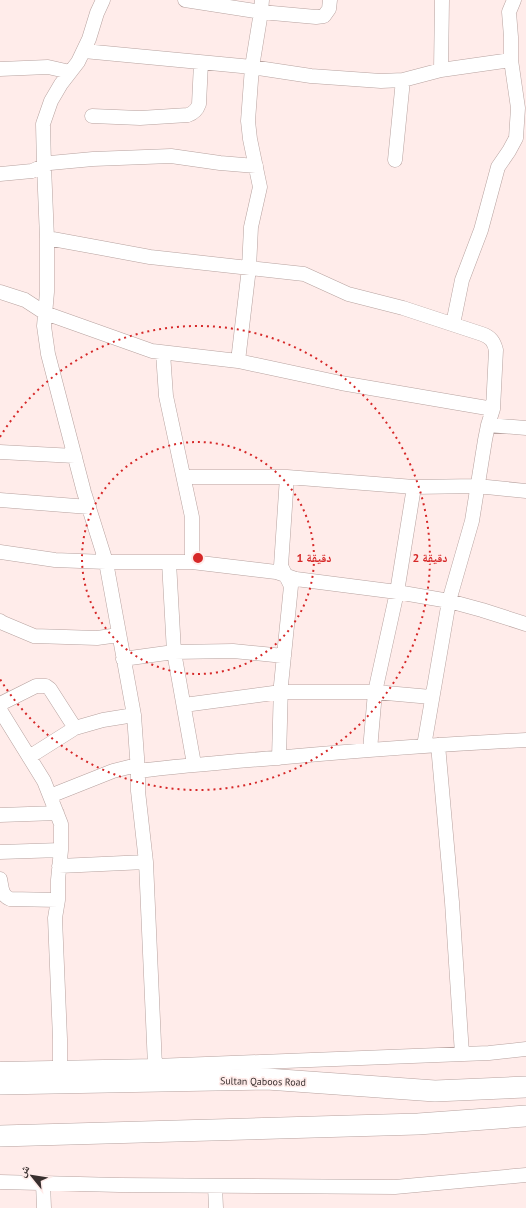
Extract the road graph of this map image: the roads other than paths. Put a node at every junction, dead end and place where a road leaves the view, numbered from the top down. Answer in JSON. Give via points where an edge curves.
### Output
{"nodes":[{"id":1,"x":103,"y":0,"type":"edge"},
{"id":2,"x":185,"y":0,"type":"edge"},
{"id":3,"x":330,"y":0,"type":"edge"},
{"id":4,"x":442,"y":0,"type":"edge"},
{"id":5,"x":514,"y":0,"type":"edge"},
{"id":6,"x":262,"y":6,"type":"edge"},
{"id":7,"x":84,"y":51,"type":"junction"},
{"id":8,"x":511,"y":60,"type":"junction"},
{"id":9,"x":201,"y":63,"type":"junction"},
{"id":10,"x":252,"y":67,"type":"junction"},
{"id":11,"x":0,"y":69,"type":"edge"},
{"id":12,"x":441,"y":70,"type":"junction"},
{"id":13,"x":70,"y":72,"type":"junction"},
{"id":14,"x":403,"y":80,"type":"junction"},
{"id":15,"x":92,"y":116,"type":"dead end"},
{"id":16,"x":395,"y":160,"type":"dead end"},
{"id":17,"x":44,"y":166,"type":"junction"},
{"id":18,"x":256,"y":166,"type":"junction"},
{"id":19,"x":0,"y":174,"type":"edge"},
{"id":20,"x":47,"y":238,"type":"junction"},
{"id":21,"x":249,"y":268,"type":"junction"},
{"id":22,"x":0,"y":292,"type":"edge"},
{"id":23,"x":45,"y":313,"type":"junction"},
{"id":24,"x":453,"y":324,"type":"junction"},
{"id":25,"x":163,"y":353,"type":"junction"},
{"id":26,"x":238,"y":361,"type":"junction"},
{"id":27,"x":493,"y":409,"type":"junction"},
{"id":28,"x":488,"y":425,"type":"junction"},
{"id":29,"x":526,"y":428,"type":"edge"},
{"id":30,"x":0,"y":452,"type":"edge"},
{"id":31,"x":75,"y":456,"type":"junction"},
{"id":32,"x":184,"y":477,"type":"junction"},
{"id":33,"x":287,"y":477,"type":"junction"},
{"id":34,"x":478,"y":486,"type":"junction"},
{"id":35,"x":414,"y":487,"type":"junction"},
{"id":36,"x":526,"y":491,"type":"edge"},
{"id":37,"x":0,"y":500,"type":"edge"},
{"id":38,"x":89,"y":506,"type":"junction"},
{"id":39,"x":0,"y":552,"type":"edge"},
{"id":40,"x":106,"y":562,"type":"junction"},
{"id":41,"x":169,"y":562,"type":"junction"},
{"id":42,"x":192,"y":562,"type":"junction"},
{"id":43,"x":286,"y":576,"type":"junction"},
{"id":44,"x":397,"y":592,"type":"junction"},
{"id":45,"x":449,"y":601,"type":"junction"},
{"id":46,"x":0,"y":621,"type":"edge"},
{"id":47,"x":526,"y":624,"type":"edge"},
{"id":48,"x":119,"y":635,"type":"junction"},
{"id":49,"x":174,"y":652,"type":"junction"},
{"id":50,"x":284,"y":656,"type":"junction"},
{"id":51,"x":124,"y":659,"type":"junction"},
{"id":52,"x":281,"y":692,"type":"junction"},
{"id":53,"x":375,"y":692,"type":"junction"},
{"id":54,"x":431,"y":698,"type":"junction"},
{"id":55,"x":0,"y":704,"type":"edge"},
{"id":56,"x":184,"y":705,"type":"junction"},
{"id":57,"x":0,"y":710,"type":"edge"},
{"id":58,"x":134,"y":715,"type":"junction"},
{"id":59,"x":75,"y":728,"type":"junction"},
{"id":60,"x":526,"y":740,"type":"edge"},
{"id":61,"x":438,"y":745,"type":"junction"},
{"id":62,"x":424,"y":746,"type":"junction"},
{"id":63,"x":370,"y":750,"type":"junction"},
{"id":64,"x":29,"y":757,"type":"junction"},
{"id":65,"x":278,"y":758,"type":"junction"},
{"id":66,"x":194,"y":764,"type":"junction"},
{"id":67,"x":138,"y":768,"type":"junction"},
{"id":68,"x":50,"y":796,"type":"junction"},
{"id":69,"x":56,"y":813,"type":"junction"},
{"id":70,"x":0,"y":815,"type":"edge"},
{"id":71,"x":61,"y":850,"type":"junction"},
{"id":72,"x":0,"y":852,"type":"edge"},
{"id":73,"x":146,"y":862,"type":"junction"},
{"id":74,"x":59,"y":866,"type":"junction"},
{"id":75,"x":1,"y":888,"type":"edge"},
{"id":76,"x":58,"y":900,"type":"junction"},
{"id":77,"x":526,"y":1049,"type":"edge"},
{"id":78,"x":462,"y":1054,"type":"junction"},
{"id":79,"x":155,"y":1066,"type":"junction"},
{"id":80,"x":60,"y":1068,"type":"junction"},
{"id":81,"x":0,"y":1069,"type":"edge"},
{"id":82,"x":0,"y":1084,"type":"edge"},
{"id":83,"x":526,"y":1087,"type":"edge"},
{"id":84,"x":526,"y":1116,"type":"edge"},
{"id":85,"x":0,"y":1136,"type":"edge"},
{"id":86,"x":526,"y":1175,"type":"edge"},
{"id":87,"x":0,"y":1182,"type":"edge"},
{"id":88,"x":43,"y":1183,"type":"junction"},
{"id":89,"x":215,"y":1186,"type":"junction"},
{"id":90,"x":44,"y":1208,"type":"edge"},
{"id":91,"x":216,"y":1208,"type":"edge"}],
"edges":[{"from":1,"to":7,"type":"street"},
{"from":2,"to":6,"type":"street"},
{"from":3,"to":6,"type":"street","via":[[329,9],[324,16]]},
{"from":4,"to":12,"type":"street"},
{"from":5,"to":8,"type":"street","via":[[509,12]]},
{"from":6,"to":10,"type":"street"},
{"from":7,"to":9,"type":"street"},
{"from":7,"to":13,"type":"street"},
{"from":8,"to":12,"type":"street"},
{"from":8,"to":24,"type":"street","via":[[518,108],[516,138],[498,168],[481,230],[462,280]]},
{"from":9,"to":10,"type":"street"},
{"from":9,"to":15,"type":"street","via":[[199,104],[188,115],[140,118]]},
{"from":10,"to":14,"type":"street","via":[[311,76]]},
{"from":10,"to":18,"type":"street","via":[[248,121]]},
{"from":11,"to":13,"type":"street","via":[[48,66]]},
{"from":12,"to":14,"type":"street"},
{"from":13,"to":17,"type":"street","via":[[51,101],[44,124]]},
{"from":14,"to":16,"type":"street"},
{"from":17,"to":18,"type":"street","via":[[50,163],[93,159],[170,156]]},
{"from":17,"to":19,"type":"street","via":[[32,171]]},
{"from":17,"to":20,"type":"street"},
{"from":18,"to":21,"type":"street","via":[[260,187],[251,227]]},
{"from":20,"to":21,"type":"street","via":[[150,257]]},
{"from":20,"to":23,"type":"street"},
{"from":21,"to":24,"type":"street","via":[[304,274],[348,294]]},
{"from":21,"to":26,"type":"street"},
{"from":22,"to":23,"type":"street","via":[[25,300]]},
{"from":23,"to":25,"type":"street"},
{"from":23,"to":31,"type":"street","via":[[48,354]]},
{"from":24,"to":27,"type":"street","via":[[488,336],[495,345]]},
{"from":25,"to":26,"type":"street"},
{"from":25,"to":32,"type":"street","via":[[166,396]]},
{"from":26,"to":27,"type":"street","via":[[341,383]]},
{"from":27,"to":28,"type":"street"},
{"from":28,"to":29,"type":"street"},
{"from":28,"to":34,"type":"street"},
{"from":30,"to":31,"type":"street"},
{"from":31,"to":38,"type":"street"},
{"from":32,"to":33,"type":"street"},
{"from":32,"to":42,"type":"street","via":[[192,517]]},
{"from":33,"to":35,"type":"street"},
{"from":33,"to":43,"type":"street","via":[[281,566]]},
{"from":34,"to":35,"type":"street"},
{"from":34,"to":36,"type":"street"},
{"from":34,"to":45,"type":"street","via":[[472,521]]},
{"from":35,"to":44,"type":"street"},
{"from":37,"to":38,"type":"street"},
{"from":38,"to":40,"type":"street"},
{"from":39,"to":40,"type":"street","via":[[55,560]]},
{"from":40,"to":41,"type":"street"},
{"from":40,"to":48,"type":"street"},
{"from":41,"to":42,"type":"street"},
{"from":41,"to":49,"type":"street"},
{"from":42,"to":43,"type":"street","via":[[276,572]]},
{"from":43,"to":44,"type":"street"},
{"from":43,"to":50,"type":"street","via":[[291,586]]},
{"from":44,"to":45,"type":"street"},
{"from":44,"to":53,"type":"street"},
{"from":45,"to":47,"type":"street"},
{"from":45,"to":54,"type":"street"},
{"from":46,"to":48,"type":"street","via":[[34,636],[97,638]]},
{"from":48,"to":51,"type":"street"},
{"from":49,"to":50,"type":"street","via":[[233,651]]},
{"from":49,"to":51,"type":"street"},
{"from":49,"to":56,"type":"street"},
{"from":50,"to":52,"type":"street"},
{"from":51,"to":58,"type":"street"},
{"from":52,"to":53,"type":"street"},
{"from":52,"to":56,"type":"street"},
{"from":52,"to":65,"type":"street"},
{"from":53,"to":54,"type":"street"},
{"from":53,"to":63,"type":"street"},
{"from":54,"to":62,"type":"street"},
{"from":55,"to":59,"type":"street","via":[[36,686],[46,686]]},
{"from":56,"to":66,"type":"street"},
{"from":57,"to":64,"type":"street"},
{"from":58,"to":59,"type":"street"},
{"from":58,"to":67,"type":"street"},
{"from":59,"to":64,"type":"street"},
{"from":60,"to":61,"type":"street"},
{"from":61,"to":62,"type":"street"},
{"from":61,"to":78,"type":"street"},
{"from":62,"to":63,"type":"street"},
{"from":63,"to":65,"type":"street"},
{"from":64,"to":68,"type":"street"},
{"from":65,"to":66,"type":"street"},
{"from":66,"to":67,"type":"street"},
{"from":67,"to":68,"type":"street","via":[[113,771]]},
{"from":67,"to":73,"type":"street"},
{"from":68,"to":69,"type":"street"},
{"from":69,"to":70,"type":"street"},
{"from":69,"to":71,"type":"street","via":[[61,824]]},
{"from":71,"to":72,"type":"street"},
{"from":71,"to":74,"type":"street"},
{"from":73,"to":74,"type":"street"},
{"from":73,"to":79,"type":"street"},
{"from":74,"to":76,"type":"street"},
{"from":75,"to":76,"type":"street","via":[[4,895],[10,899]]},
{"from":76,"to":80,"type":"street","via":[[55,918]]},
{"from":77,"to":78,"type":"street"},
{"from":78,"to":79,"type":"street"},
{"from":79,"to":80,"type":"street"},
{"from":80,"to":81,"type":"street"},
{"from":82,"to":83,"type":"highway","name":"Sultan Qaboos Road","via":[[267,1079],[435,1091]]},
{"from":84,"to":85,"type":"highway","via":[[418,1124]]},
{"from":86,"to":89,"type":"street","via":[[395,1187]]},
{"from":87,"to":88,"type":"street"},
{"from":88,"to":89,"type":"street"},
{"from":88,"to":90,"type":"street"},
{"from":89,"to":91,"type":"street"}]}
